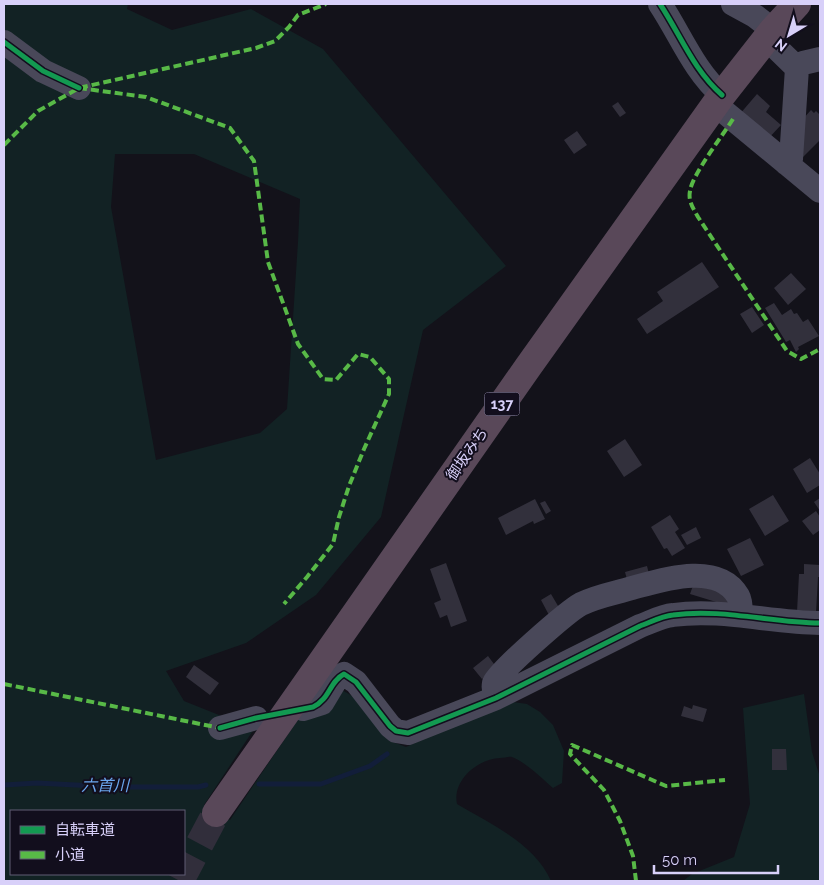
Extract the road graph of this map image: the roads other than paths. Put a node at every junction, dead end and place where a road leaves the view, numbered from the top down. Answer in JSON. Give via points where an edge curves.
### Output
{"nodes":[{"id":1,"x":660,"y":4,"type":"edge"},
{"id":2,"x":733,"y":4,"type":"edge"},
{"id":3,"x":797,"y":4,"type":"edge"},
{"id":4,"x":770,"y":34,"type":"junction"},
{"id":5,"x":4,"y":42,"type":"edge"},
{"id":6,"x":820,"y":58,"type":"edge"},
{"id":7,"x":797,"y":68,"type":"junction"},
{"id":8,"x":79,"y":88,"type":"dead end"},
{"id":9,"x":719,"y":100,"type":"junction"},
{"id":10,"x":788,"y":164,"type":"junction"},
{"id":11,"x":820,"y":191,"type":"edge"},
{"id":12,"x":741,"y":615,"type":"junction"},
{"id":13,"x":820,"y":623,"type":"edge"},
{"id":14,"x":496,"y":698,"type":"junction"},
{"id":15,"x":303,"y":710,"type":"dead end"},
{"id":16,"x":256,"y":718,"type":"dead end"},
{"id":17,"x":220,"y":728,"type":"dead end"},
{"id":18,"x":216,"y":813,"type":"tunnel mouth"}],
"edges":[{"from":1,"to":9,"type":"street"},
{"from":2,"to":4,"type":"street","via":[[755,16]]},
{"from":3,"to":4,"type":"highway","name":"御坂みち","number":"137"},
{"from":4,"to":7,"type":"street"},
{"from":4,"to":9,"type":"highway","name":"御坂みち","number":"137"},
{"from":5,"to":8,"type":"street","via":[[43,71]]},
{"from":6,"to":7,"type":"street"},
{"from":7,"to":10,"type":"street"},
{"from":9,"to":10,"type":"street"},
{"from":9,"to":18,"type":"highway","name":"御坂みち","number":"137"},
{"from":10,"to":11,"type":"street"},
{"from":12,"to":13,"type":"street","via":[[783,622]]},
{"from":12,"to":14,"type":"street","via":[[686,613],[664,616]]},
{"from":12,"to":14,"type":"street","via":[[734,590],[704,576],[672,577],[593,599],[573,609],[516,658],[496,680],[493,690]]},
{"from":14,"to":15,"type":"street","via":[[401,733],[384,720],[356,682],[344,674],[337,678],[322,703]]},
{"from":16,"to":17,"type":"street"}]}
